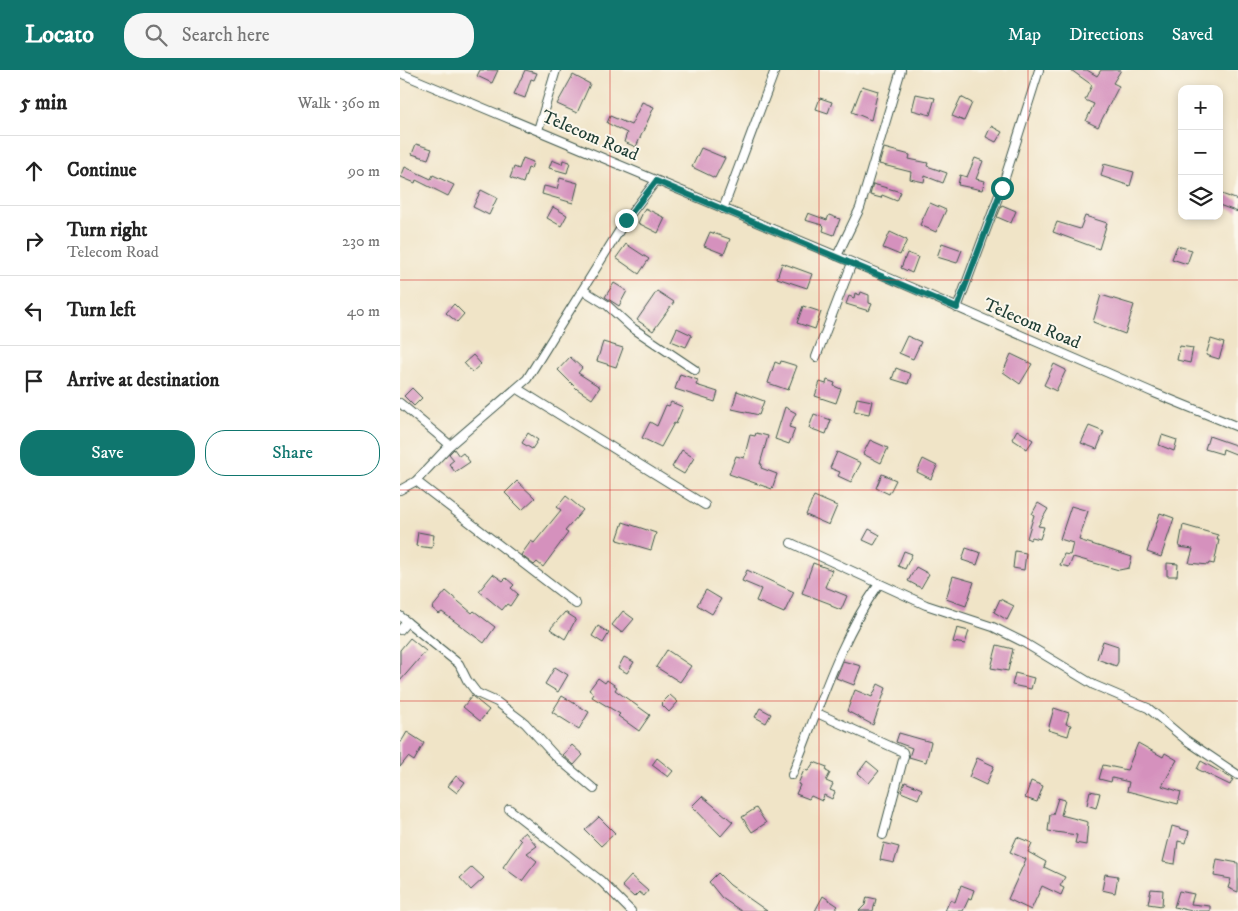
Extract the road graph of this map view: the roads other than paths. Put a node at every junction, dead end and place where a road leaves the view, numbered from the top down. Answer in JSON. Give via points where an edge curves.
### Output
{"nodes":[{"id":1,"x":556,"y":70,"type":"edge"},
{"id":2,"x":775,"y":70,"type":"edge"},
{"id":3,"x":902,"y":70,"type":"edge"},
{"id":4,"x":1039,"y":70,"type":"edge"},
{"id":5,"x":400,"y":73,"type":"edge"},
{"id":6,"x":538,"y":130,"type":"junction"},
{"id":7,"x":656,"y":181,"type":"junction"},
{"id":8,"x":723,"y":209,"type":"junction"},
{"id":9,"x":837,"y":256,"type":"junction"},
{"id":10,"x":852,"y":262,"type":"junction"},
{"id":11,"x":582,"y":290,"type":"junction"},
{"id":12,"x":957,"y":308,"type":"junction"},
{"id":13,"x":816,"y":357,"type":"dead end"},
{"id":14,"x":695,"y":370,"type":"dead end"},
{"id":15,"x":518,"y":389,"type":"junction"},
{"id":16,"x":400,"y":403,"type":"edge"},
{"id":17,"x":1238,"y":426,"type":"edge"},
{"id":18,"x":450,"y":445,"type":"junction"},
{"id":19,"x":416,"y":481,"type":"junction"},
{"id":20,"x":400,"y":490,"type":"edge"},
{"id":21,"x":705,"y":505,"type":"dead end"},
{"id":22,"x":791,"y":543,"type":"dead end"},
{"id":23,"x":879,"y":584,"type":"junction"},
{"id":24,"x":576,"y":604,"type":"dead end"},
{"id":25,"x":400,"y":616,"type":"edge"},
{"id":26,"x":407,"y":622,"type":"junction"},
{"id":27,"x":400,"y":630,"type":"edge"},
{"id":28,"x":817,"y":713,"type":"junction"},
{"id":29,"x":792,"y":775,"type":"dead end"},
{"id":30,"x":1238,"y":775,"type":"edge"},
{"id":31,"x":594,"y":789,"type":"dead end"},
{"id":32,"x":509,"y":809,"type":"dead end"},
{"id":33,"x":883,"y":835,"type":"dead end"},
{"id":34,"x":631,"y":911,"type":"edge"}],
"edges":[{"from":1,"to":6,"type":"street"},
{"from":2,"to":8,"type":"street"},
{"from":3,"to":9,"type":"street","via":[[860,208]]},
{"from":4,"to":12,"type":"street","via":[[1002,188]]},
{"from":5,"to":6,"type":"street","name":"Telecom Road"},
{"from":6,"to":7,"type":"street","name":"Telecom Road"},
{"from":7,"to":8,"type":"street","name":"Telecom Road"},
{"from":7,"to":11,"type":"street","via":[[626,220]]},
{"from":8,"to":9,"type":"street","name":"Telecom Road"},
{"from":9,"to":10,"type":"street","name":"Telecom Road"},
{"from":10,"to":12,"type":"street","name":"Telecom Road"},
{"from":10,"to":13,"type":"street"},
{"from":11,"to":14,"type":"street"},
{"from":11,"to":15,"type":"street","via":[[528,379]]},
{"from":12,"to":17,"type":"street","name":"Telecom Road"},
{"from":15,"to":18,"type":"street"},
{"from":15,"to":21,"type":"street"},
{"from":16,"to":18,"type":"street"},
{"from":18,"to":19,"type":"street"},
{"from":19,"to":20,"type":"street"},
{"from":19,"to":24,"type":"street"},
{"from":22,"to":23,"type":"street"},
{"from":23,"to":28,"type":"street","via":[[865,604]]},
{"from":23,"to":30,"type":"street","via":[[926,605],[993,627],[1094,685],[1148,708],[1186,740]]},
{"from":25,"to":26,"type":"street"},
{"from":26,"to":27,"type":"street"},
{"from":26,"to":31,"type":"street","via":[[460,664],[477,693],[497,702],[525,723],[555,756]]},
{"from":28,"to":29,"type":"street"},
{"from":28,"to":33,"type":"street","via":[[902,752],[904,756]]},
{"from":32,"to":34,"type":"street","via":[[601,881]]}]}
